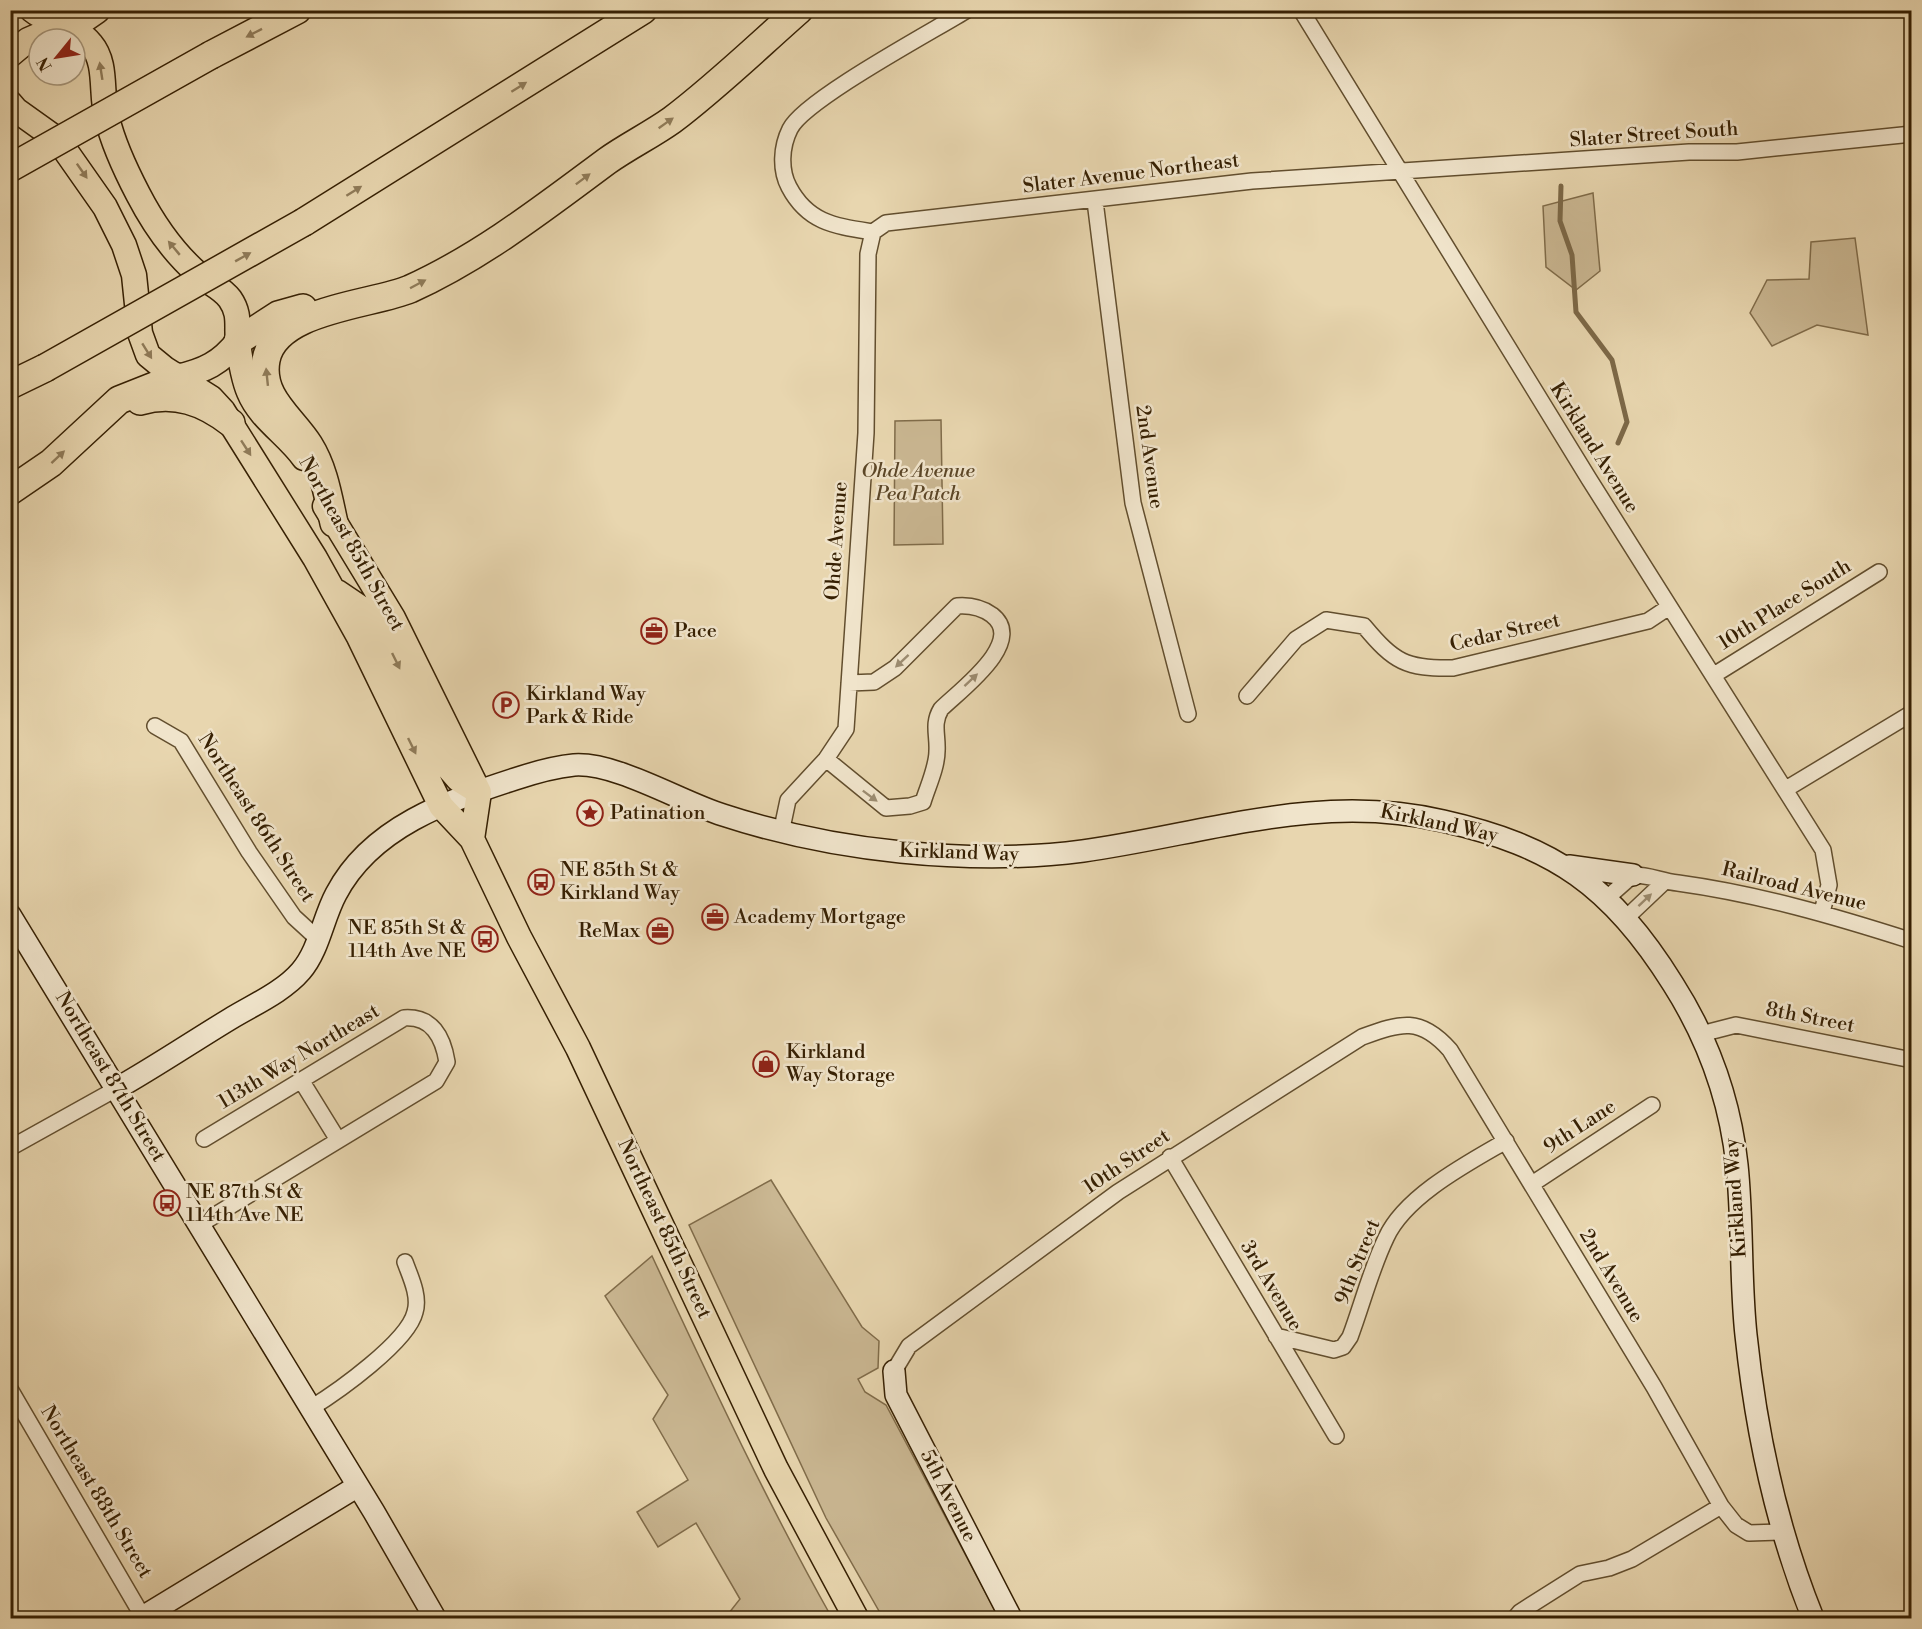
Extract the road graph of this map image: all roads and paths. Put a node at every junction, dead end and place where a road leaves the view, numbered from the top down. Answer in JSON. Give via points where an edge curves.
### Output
{"nodes":[{"id":1,"x":32,"y":10,"type":"edge"},
{"id":2,"x":96,"y":10,"type":"edge"},
{"id":3,"x":297,"y":10,"type":"edge"},
{"id":4,"x":643,"y":10,"type":"edge"},
{"id":5,"x":799,"y":10,"type":"edge"},
{"id":6,"x":967,"y":10,"type":"edge"},
{"id":7,"x":1301,"y":10,"type":"edge"},
{"id":8,"x":60,"y":26,"type":"junction"},
{"id":9,"x":10,"y":55,"type":"edge"},
{"id":10,"x":10,"y":103,"type":"edge"},
{"id":11,"x":1911,"y":134,"type":"edge"},
{"id":12,"x":10,"y":168,"type":"edge"},
{"id":13,"x":1398,"y":171,"type":"junction"},
{"id":14,"x":1095,"y":201,"type":"junction"},
{"id":15,"x":873,"y":232,"type":"junction"},
{"id":16,"x":348,"y":306,"type":"junction"},
{"id":17,"x":238,"y":342,"type":"junction"},
{"id":18,"x":177,"y":377,"type":"junction"},
{"id":19,"x":10,"y":385,"type":"edge"},
{"id":20,"x":231,"y":423,"type":"junction"},
{"id":21,"x":84,"y":432,"type":"junction"},
{"id":22,"x":10,"y":491,"type":"edge"},
{"id":23,"x":334,"y":523,"type":"junction"},
{"id":24,"x":1879,"y":572,"type":"dead end"},
{"id":25,"x":332,"y":588,"type":"junction"},
{"id":26,"x":1669,"y":607,"type":"junction"},
{"id":27,"x":1714,"y":675,"type":"junction"},
{"id":28,"x":849,"y":683,"type":"junction"},
{"id":29,"x":1248,"y":696,"type":"dead end"},
{"id":30,"x":1911,"y":713,"type":"edge"},
{"id":31,"x":1188,"y":714,"type":"dead end"},
{"id":32,"x":155,"y":726,"type":"dead end"},
{"id":33,"x":826,"y":759,"type":"junction"},
{"id":34,"x":1786,"y":789,"type":"junction"},
{"id":35,"x":479,"y":792,"type":"junction"},
{"id":36,"x":441,"y":806,"type":"junction"},
{"id":37,"x":781,"y":833,"type":"junction"},
{"id":38,"x":472,"y":839,"type":"junction"},
{"id":39,"x":1565,"y":866,"type":"junction"},
{"id":40,"x":1633,"y":875,"type":"junction"},
{"id":41,"x":1664,"y":882,"type":"junction"},
{"id":42,"x":1607,"y":898,"type":"junction"},
{"id":43,"x":1822,"y":912,"type":"junction"},
{"id":44,"x":10,"y":915,"type":"edge"},
{"id":45,"x":1625,"y":919,"type":"junction"},
{"id":46,"x":318,"y":939,"type":"junction"},
{"id":47,"x":1911,"y":940,"type":"edge"},
{"id":48,"x":1407,"y":1024,"type":"joint"},
{"id":49,"x":1701,"y":1034,"type":"junction"},
{"id":50,"x":1911,"y":1060,"type":"edge"},
{"id":51,"x":301,"y":1080,"type":"junction"},
{"id":52,"x":116,"y":1089,"type":"junction"},
{"id":53,"x":1652,"y":1105,"type":"dead end"},
{"id":54,"x":204,"y":1138,"type":"dead end"},
{"id":55,"x":338,"y":1140,"type":"junction"},
{"id":56,"x":1506,"y":1141,"type":"junction"},
{"id":57,"x":10,"y":1148,"type":"edge"},
{"id":58,"x":1170,"y":1157,"type":"junction"},
{"id":59,"x":1532,"y":1184,"type":"junction"},
{"id":60,"x":199,"y":1225,"type":"junction"},
{"id":61,"x":405,"y":1262,"type":"dead end"},
{"id":62,"x":1276,"y":1336,"type":"junction"},
{"id":63,"x":894,"y":1371,"type":"joint"},
{"id":64,"x":10,"y":1389,"type":"edge"},
{"id":65,"x":311,"y":1408,"type":"junction"},
{"id":66,"x":1336,"y":1436,"type":"dead end"},
{"id":67,"x":358,"y":1486,"type":"junction"},
{"id":68,"x":1721,"y":1506,"type":"junction"},
{"id":69,"x":1784,"y":1532,"type":"junction"},
{"id":70,"x":142,"y":1618,"type":"edge"},
{"id":71,"x":435,"y":1618,"type":"edge"},
{"id":72,"x":856,"y":1618,"type":"edge"},
{"id":73,"x":1011,"y":1618,"type":"edge"},
{"id":74,"x":1515,"y":1618,"type":"edge"},
{"id":75,"x":1813,"y":1618,"type":"edge"}],
"edges":[{"from":1,"to":8,"type":"main road","name":"Northeast 85th Street"},
{"from":2,"to":8,"type":"highway"},
{"from":3,"to":12,"type":"highway","one_way":true,"bridge":true},
{"from":19,"to":4,"type":"highway","one_way":true,"bridge":true,"via":[[304,222]]},
{"from":16,"to":5,"type":"highway","one_way":true,"via":[[409,289],[477,252],[673,119]]},
{"from":6,"to":15,"type":"street","via":[[812,105],[790,128],[783,153],[785,179],[796,200],[812,215],[835,226]]},
{"from":7,"to":13,"type":"street","name":"Kirkland Avenue"},
{"from":8,"to":9,"type":"main road","via":[[28,40]]},
{"from":17,"to":8,"type":"main road","name":"Northeast 85th Street","one_way":true,"via":[[238,313],[232,302],[176,251],[138,194],[107,122],[103,71],[93,45],[84,36]]},
{"from":10,"to":18,"type":"main road","name":"Northeast 85th Street","one_way":true,"via":[[58,140],[100,198],[134,275],[142,343],[156,363]]},
{"from":11,"to":13,"type":"street","name":"Slater Street South","via":[[1737,152]]},
{"from":13,"to":14,"type":"street","name":"Slater Avenue Northeast","via":[[1252,181]]},
{"from":13,"to":26,"type":"street","name":"Kirkland Avenue"},
{"from":14,"to":15,"type":"street","name":"Slater Avenue Northeast","via":[[886,223]]},
{"from":14,"to":31,"type":"street","name":"2nd Avenue","via":[[1133,503]]},
{"from":15,"to":28,"type":"street","name":"Ohde Avenue","via":[[868,254],[866,433]]},
{"from":16,"to":17,"type":"highway","via":[[314,305],[278,315]]},
{"from":23,"to":16,"type":"highway","one_way":true,"via":[[325,480],[309,445],[279,409],[267,385],[266,360],[275,340],[294,324]]},
{"from":17,"to":18,"type":"main road","via":[[211,367]]},
{"from":17,"to":23,"type":"main road","name":"Northeast 85th Street","via":[[255,405],[304,458]]},
{"from":18,"to":20,"type":"main road","name":"Northeast 85th Street","via":[[210,398]]},
{"from":18,"to":21,"type":"highway","via":[[120,400]]},
{"from":20,"to":21,"type":"highway","via":[[195,401],[160,397],[124,408]]},
{"from":20,"to":25,"type":"main road","name":"Northeast 85th Street","one_way":true},
{"from":22,"to":21,"type":"highway","one_way":true,"via":[[51,463]]},
{"from":23,"to":35,"type":"main road","name":"Northeast 85th Street","via":[[399,629]]},
{"from":24,"to":27,"type":"street","name":"10th Place South"},
{"from":25,"to":35,"type":"main road","one_way":true,"via":[[374,617],[445,764],[458,779]]},
{"from":25,"to":36,"type":"main road","name":"Northeast 85th Street","one_way":true},
{"from":26,"to":27,"type":"street","name":"Kirkland Avenue"},
{"from":26,"to":29,"type":"street","name":"Cedar Street","via":[[1648,621],[1453,668],[1423,668],[1407,663],[1386,652],[1364,626],[1326,620],[1296,639]]},
{"from":27,"to":34,"type":"street","name":"Kirkland Avenue"},
{"from":28,"to":33,"type":"street","name":"Ohde Avenue","via":[[846,729]]},
{"from":33,"to":28,"type":"street","one_way":true,"via":[[886,807],[923,802],[937,751],[936,718],[995,656],[1001,627],[986,611],[970,605],[957,606],[895,668],[874,682]]},
{"from":30,"to":34,"type":"street"},
{"from":32,"to":46,"type":"street","name":"Northeast 86th Street","via":[[181,741],[249,852],[294,917]]},
{"from":33,"to":37,"type":"street","name":"Ohde Avenue","via":[[788,800]]},
{"from":34,"to":43,"type":"street","name":"Kirkland Avenue","via":[[1823,850],[1829,885]]},
{"from":35,"to":36,"type":"main road","name":"Kirkland Way"},
{"from":35,"to":37,"type":"main road","name":"Kirkland Way","via":[[580,764],[613,772],[717,814]]},
{"from":35,"to":38,"type":"main road"},
{"from":36,"to":38,"type":"main road","name":"Northeast 85th Street"},
{"from":36,"to":46,"type":"main road","name":"Kirkland Way","via":[[367,850],[345,876]]},
{"from":37,"to":39,"type":"main road","name":"Kirkland Way","via":[[843,846],[901,852],[1036,856],[1314,810],[1353,809],[1399,812],[1482,831],[1518,842]]},
{"from":38,"to":72,"type":"main road","name":"Northeast 85th Street","via":[[578,1048],[776,1469]]},
{"from":39,"to":40,"type":"main road"},
{"from":39,"to":42,"type":"main road","name":"Kirkland Way"},
{"from":40,"to":41,"type":"street","name":"Railroad Avenue","via":[[1652,875]]},
{"from":40,"to":42,"type":"street"},
{"from":41,"to":43,"type":"street","name":"Railroad Avenue","via":[[1720,889]]},
{"from":45,"to":41,"type":"street","one_way":true},
{"from":42,"to":45,"type":"main road","name":"Kirkland Way"},
{"from":43,"to":47,"type":"street","name":"Railroad Avenue"},
{"from":44,"to":52,"type":"main road","name":"Northeast 87th Street"},
{"from":45,"to":49,"type":"main road","name":"Kirkland Way","via":[[1674,985]]},
{"from":46,"to":52,"type":"main road","name":"Kirkland Way","via":[[302,971],[275,992]]},
{"from":48,"to":56,"type":"street","name":"2nd Avenue","via":[[1423,1026],[1450,1050]]},
{"from":48,"to":58,"type":"street","name":"10th Street","via":[[1362,1037]]},
{"from":49,"to":50,"type":"street","name":"8th Street","via":[[1736,1025]]},
{"from":49,"to":69,"type":"main road","name":"Kirkland Way","via":[[1724,1096],[1737,1165],[1747,1341],[1760,1428]]},
{"from":51,"to":54,"type":"street","name":"113th Way Northeast"},
{"from":51,"to":55,"type":"street"},
{"from":51,"to":55,"type":"street","name":"113th Way Northeast","via":[[404,1018],[416,1017],[429,1023],[443,1041],[447,1062],[436,1081]]},
{"from":52,"to":57,"type":"street"},
{"from":52,"to":60,"type":"main road","name":"Northeast 87th Street"},
{"from":53,"to":59,"type":"street","name":"9th Lane"},
{"from":55,"to":60,"type":"street"},
{"from":56,"to":59,"type":"street","name":"2nd Avenue"},
{"from":56,"to":62,"type":"street","name":"9th Street","via":[[1432,1186],[1396,1221],[1386,1237],[1343,1347],[1334,1350]]},
{"from":58,"to":62,"type":"street","name":"3rd Avenue"},
{"from":58,"to":63,"type":"street","name":"10th Street","via":[[909,1346]]},
{"from":59,"to":68,"type":"street","name":"2nd Avenue"},
{"from":60,"to":65,"type":"main road","name":"Northeast 87th Street"},
{"from":61,"to":65,"type":"street","via":[[415,1291],[416,1311],[407,1325],[374,1363]]},
{"from":62,"to":66,"type":"street","name":"3rd Avenue"},
{"from":63,"to":73,"type":"main road","name":"5th Avenue","via":[[896,1395]]},
{"from":64,"to":70,"type":"street","name":"Northeast 88th Street"},
{"from":65,"to":67,"type":"main road","name":"Northeast 87th Street"},
{"from":67,"to":70,"type":"main road"},
{"from":67,"to":71,"type":"main road","name":"Northeast 87th Street"},
{"from":68,"to":69,"type":"street","name":"2nd Avenue","via":[[1736,1525],[1749,1533]]},
{"from":68,"to":74,"type":"street","via":[[1632,1559],[1580,1574]]},
{"from":69,"to":75,"type":"main road","name":"Kirkland Way"}]}
